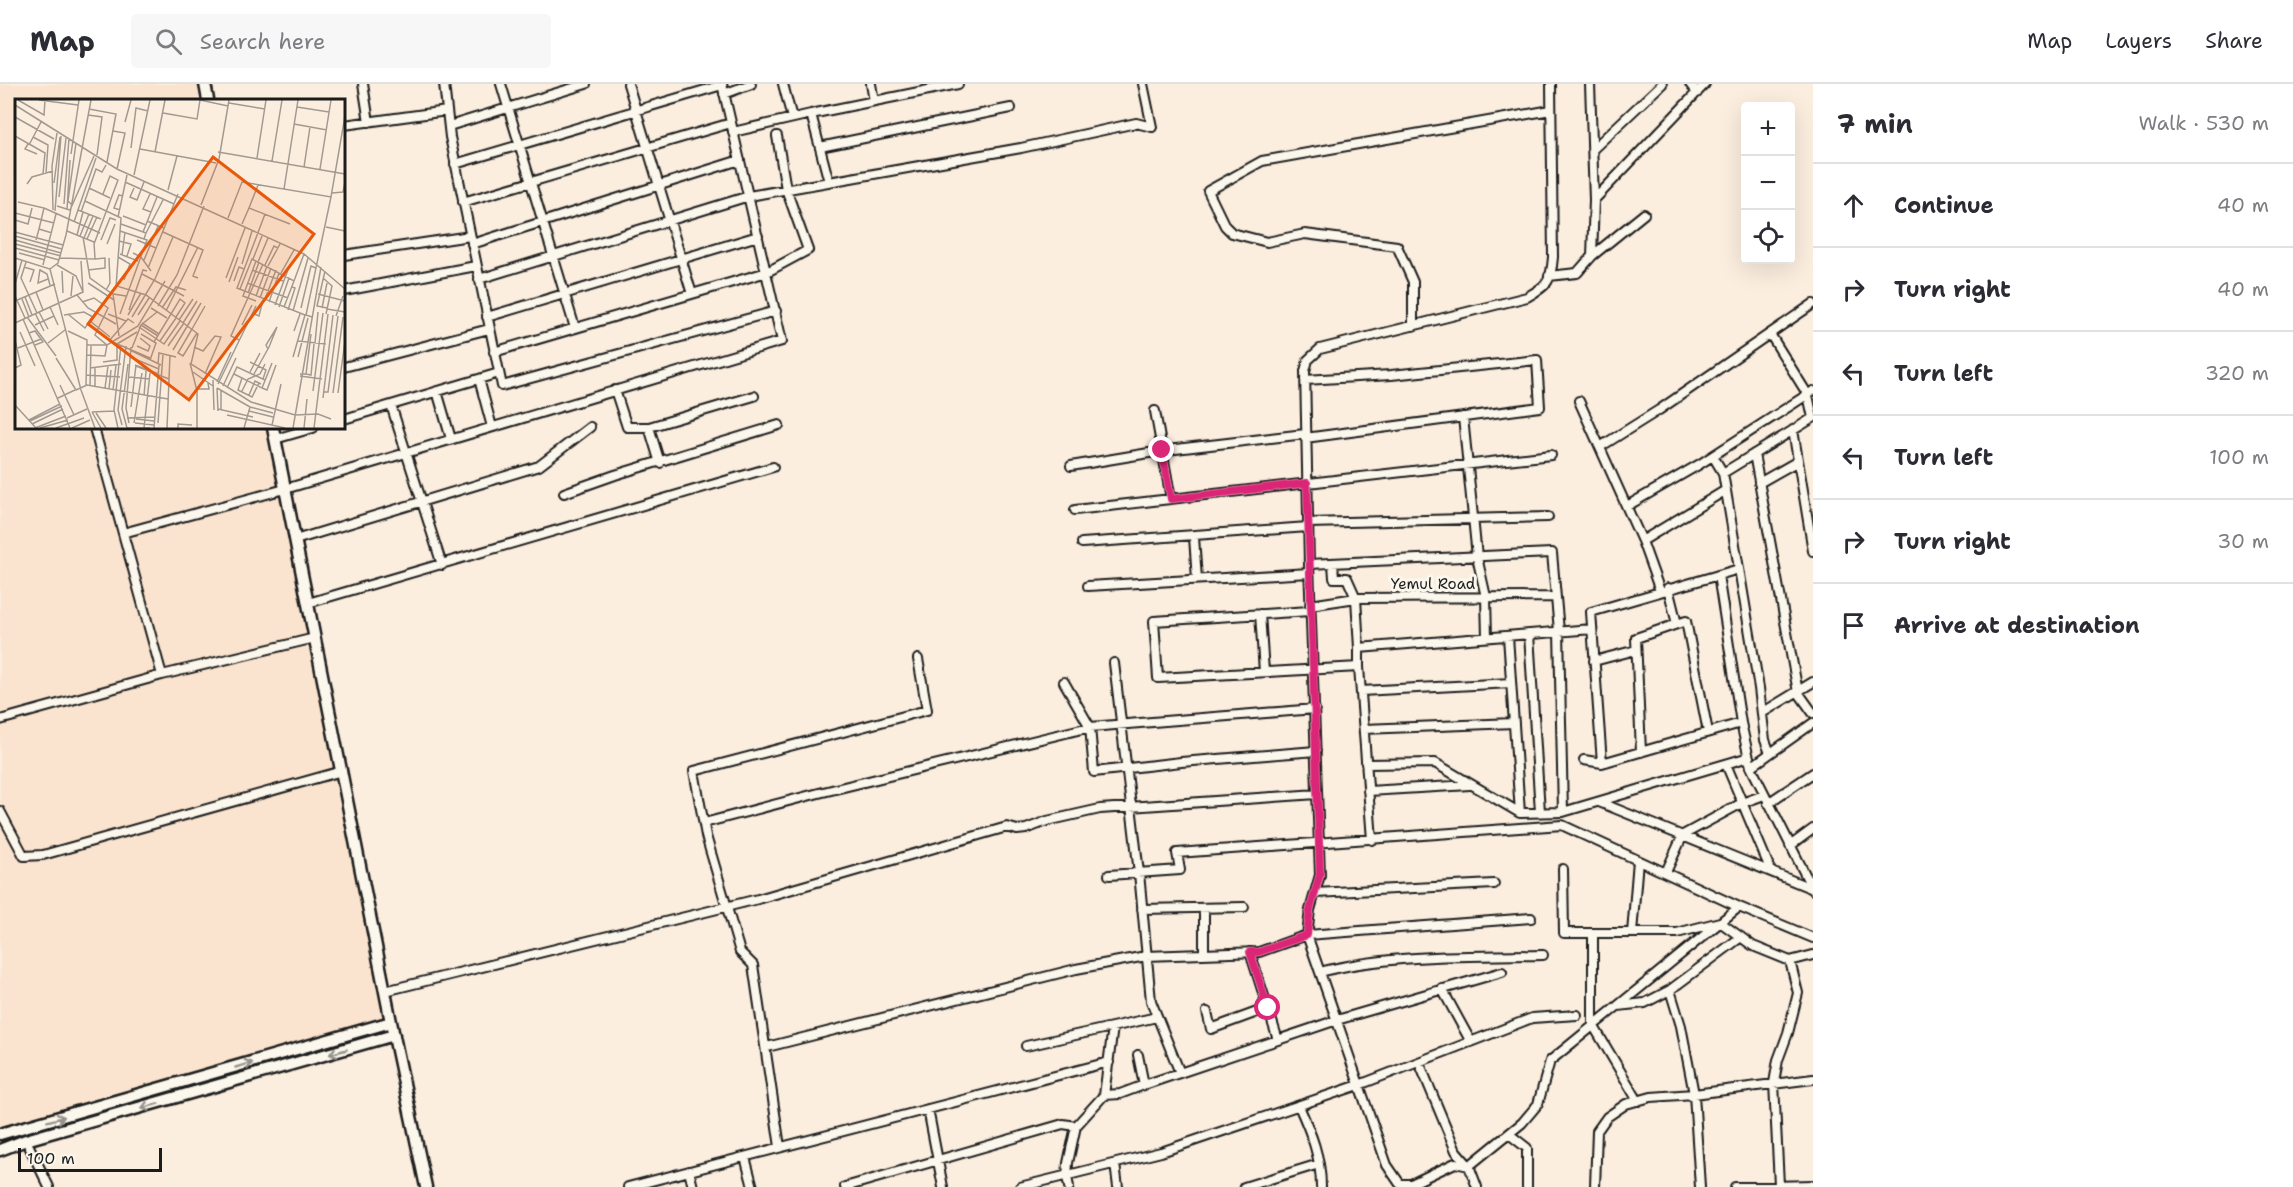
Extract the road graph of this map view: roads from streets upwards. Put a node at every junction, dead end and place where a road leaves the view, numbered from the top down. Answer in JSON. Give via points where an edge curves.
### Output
{"nodes":[{"id":1,"x":205,"y":84,"type":"edge"},
{"id":2,"x":365,"y":84,"type":"edge"},
{"id":3,"x":444,"y":84,"type":"edge"},
{"id":4,"x":501,"y":84,"type":"edge"},
{"id":5,"x":586,"y":84,"type":"edge"},
{"id":6,"x":628,"y":84,"type":"edge"},
{"id":7,"x":751,"y":84,"type":"edge"},
{"id":8,"x":783,"y":84,"type":"edge"},
{"id":9,"x":871,"y":84,"type":"edge"},
{"id":10,"x":958,"y":84,"type":"edge"},
{"id":11,"x":1143,"y":84,"type":"edge"},
{"id":12,"x":1551,"y":84,"type":"edge"},
{"id":13,"x":1590,"y":84,"type":"edge"},
{"id":14,"x":1662,"y":84,"type":"edge"},
{"id":15,"x":1690,"y":84,"type":"edge"},
{"id":16,"x":1706,"y":84,"type":"edge"},
{"id":17,"x":723,"y":88,"type":"edge"},
{"id":18,"x":1697,"y":93,"type":"junction"},
{"id":19,"x":208,"y":99,"type":"edge"},
{"id":20,"x":874,"y":101,"type":"junction"},
{"id":21,"x":508,"y":108,"type":"junction"},
{"id":22,"x":1011,"y":108,"type":"dead end"},
{"id":23,"x":1551,"y":110,"type":"junction"},
{"id":24,"x":447,"y":111,"type":"junction"},
{"id":25,"x":636,"y":111,"type":"junction"},
{"id":26,"x":811,"y":114,"type":"junction"},
{"id":27,"x":792,"y":118,"type":"junction"},
{"id":28,"x":369,"y":122,"type":"junction"},
{"id":29,"x":345,"y":125,"type":"edge"},
{"id":30,"x":449,"y":126,"type":"junction"},
{"id":31,"x":732,"y":128,"type":"junction"},
{"id":32,"x":777,"y":136,"type":"dead end"},
{"id":33,"x":520,"y":145,"type":"junction"},
{"id":34,"x":820,"y":147,"type":"junction"},
{"id":35,"x":648,"y":148,"type":"junction"},
{"id":36,"x":1592,"y":150,"type":"junction"},
{"id":37,"x":740,"y":160,"type":"junction"},
{"id":38,"x":455,"y":164,"type":"junction"},
{"id":39,"x":531,"y":182,"type":"junction"},
{"id":40,"x":829,"y":182,"type":"junction"},
{"id":41,"x":659,"y":185,"type":"junction"},
{"id":42,"x":786,"y":189,"type":"junction"},
{"id":43,"x":748,"y":196,"type":"junction"},
{"id":44,"x":1594,"y":200,"type":"junction"},
{"id":45,"x":463,"y":202,"type":"junction"},
{"id":46,"x":1644,"y":214,"type":"dead end"},
{"id":47,"x":670,"y":220,"type":"junction"},
{"id":48,"x":543,"y":222,"type":"junction"},
{"id":49,"x":758,"y":236,"type":"junction"},
{"id":50,"x":471,"y":240,"type":"junction"},
{"id":51,"x":345,"y":255,"type":"edge"},
{"id":52,"x":553,"y":256,"type":"junction"},
{"id":53,"x":1592,"y":256,"type":"junction"},
{"id":54,"x":681,"y":259,"type":"junction"},
{"id":55,"x":476,"y":266,"type":"junction"},
{"id":56,"x":767,"y":272,"type":"junction"},
{"id":57,"x":1549,"y":276,"type":"junction"},
{"id":58,"x":479,"y":279,"type":"junction"},
{"id":59,"x":345,"y":291,"type":"edge"},
{"id":60,"x":565,"y":294,"type":"junction"},
{"id":61,"x":692,"y":294,"type":"junction"},
{"id":62,"x":1813,"y":304,"type":"edge"},
{"id":63,"x":776,"y":310,"type":"junction"},
{"id":64,"x":487,"y":316,"type":"junction"},
{"id":65,"x":1413,"y":326,"type":"junction"},
{"id":66,"x":575,"y":328,"type":"junction"},
{"id":67,"x":489,"y":329,"type":"junction"},
{"id":68,"x":1770,"y":334,"type":"junction"},
{"id":69,"x":494,"y":352,"type":"junction"},
{"id":70,"x":345,"y":367,"type":"edge"},
{"id":71,"x":499,"y":374,"type":"junction"},
{"id":72,"x":479,"y":379,"type":"junction"},
{"id":73,"x":1305,"y":380,"type":"junction"},
{"id":74,"x":615,"y":390,"type":"junction"},
{"id":75,"x":437,"y":391,"type":"junction"},
{"id":76,"x":1811,"y":393,"type":"edge"},
{"id":77,"x":754,"y":396,"type":"dead end"},
{"id":78,"x":1579,"y":401,"type":"dead end"},
{"id":79,"x":392,"y":405,"type":"junction"},
{"id":80,"x":1155,"y":411,"type":"dead end"},
{"id":81,"x":1463,"y":417,"type":"junction"},
{"id":82,"x":1813,"y":418,"type":"edge"},
{"id":83,"x":345,"y":419,"type":"edge"},
{"id":84,"x":779,"y":425,"type":"dead end"},
{"id":85,"x":492,"y":427,"type":"junction"},
{"id":86,"x":590,"y":427,"type":"dead end"},
{"id":87,"x":649,"y":427,"type":"junction"},
{"id":88,"x":94,"y":429,"type":"edge"},
{"id":89,"x":305,"y":429,"type":"edge"},
{"id":90,"x":1793,"y":430,"type":"junction"},
{"id":91,"x":274,"y":433,"type":"edge"},
{"id":92,"x":1305,"y":436,"type":"junction"},
{"id":93,"x":451,"y":439,"type":"junction"},
{"id":94,"x":1600,"y":447,"type":"junction"},
{"id":95,"x":1162,"y":450,"type":"junction"},
{"id":96,"x":406,"y":453,"type":"junction"},
{"id":97,"x":1754,"y":454,"type":"junction"},
{"id":98,"x":1551,"y":455,"type":"dead end"},
{"id":99,"x":1713,"y":456,"type":"junction"},
{"id":100,"x":1798,"y":461,"type":"junction"},
{"id":101,"x":660,"y":463,"type":"junction"},
{"id":102,"x":1468,"y":465,"type":"junction"},
{"id":103,"x":1071,"y":466,"type":"dead end"},
{"id":104,"x":774,"y":467,"type":"dead end"},
{"id":105,"x":1723,"y":473,"type":"junction"},
{"id":106,"x":1307,"y":483,"type":"junction"},
{"id":107,"x":1759,"y":483,"type":"junction"},
{"id":108,"x":285,"y":489,"type":"junction"},
{"id":109,"x":1726,"y":490,"type":"junction"},
{"id":110,"x":564,"y":493,"type":"dead end"},
{"id":111,"x":1171,"y":499,"type":"junction"},
{"id":112,"x":420,"y":500,"type":"junction"},
{"id":113,"x":1628,"y":506,"type":"junction"},
{"id":114,"x":1075,"y":510,"type":"dead end"},
{"id":115,"x":1548,"y":517,"type":"dead end"},
{"id":116,"x":1473,"y":519,"type":"junction"},
{"id":117,"x":1308,"y":525,"type":"junction"},
{"id":118,"x":123,"y":533,"type":"junction"},
{"id":119,"x":1194,"y":537,"type":"junction"},
{"id":120,"x":295,"y":540,"type":"junction"},
{"id":121,"x":1642,"y":541,"type":"junction"},
{"id":122,"x":1082,"y":543,"type":"dead end"},
{"id":123,"x":1813,"y":551,"type":"edge"},
{"id":124,"x":1477,"y":557,"type":"junction"},
{"id":125,"x":1333,"y":563,"type":"junction"},
{"id":126,"x":442,"y":565,"type":"junction"},
{"id":127,"x":1309,"y":569,"type":"junction"},
{"id":128,"x":1739,"y":569,"type":"junction"},
{"id":129,"x":1718,"y":575,"type":"junction"},
{"id":130,"x":1197,"y":579,"type":"junction"},
{"id":131,"x":1088,"y":586,"type":"dead end"},
{"id":132,"x":1664,"y":590,"type":"junction"},
{"id":133,"x":1486,"y":597,"type":"junction"},
{"id":134,"x":1556,"y":597,"type":"junction"},
{"id":135,"x":1356,"y":598,"type":"junction"},
{"id":136,"x":308,"y":603,"type":"junction"},
{"id":137,"x":1310,"y":608,"type":"junction"},
{"id":138,"x":1260,"y":614,"type":"junction"},
{"id":139,"x":1677,"y":624,"type":"junction"},
{"id":140,"x":1592,"y":630,"type":"junction"},
{"id":141,"x":1559,"y":631,"type":"junction"},
{"id":142,"x":1529,"y":634,"type":"junction"},
{"id":143,"x":1508,"y":636,"type":"junction"},
{"id":144,"x":315,"y":638,"type":"junction"},
{"id":145,"x":1487,"y":638,"type":"junction"},
{"id":146,"x":1359,"y":648,"type":"junction"},
{"id":147,"x":1636,"y":650,"type":"junction"},
{"id":148,"x":918,"y":659,"type":"dead end"},
{"id":149,"x":1594,"y":661,"type":"junction"},
{"id":150,"x":1114,"y":663,"type":"dead end"},
{"id":151,"x":1359,"y":667,"type":"junction"},
{"id":152,"x":1312,"y":670,"type":"junction"},
{"id":153,"x":1264,"y":672,"type":"junction"},
{"id":154,"x":162,"y":675,"type":"junction"},
{"id":155,"x":1064,"y":682,"type":"dead end"},
{"id":156,"x":1813,"y":682,"type":"edge"},
{"id":157,"x":1511,"y":683,"type":"junction"},
{"id":158,"x":1361,"y":691,"type":"junction"},
{"id":159,"x":1798,"y":692,"type":"junction"},
{"id":160,"x":1315,"y":709,"type":"junction"},
{"id":161,"x":1762,"y":713,"type":"junction"},
{"id":162,"x":1813,"y":713,"type":"edge"},
{"id":163,"x":0,"y":720,"type":"edge"},
{"id":164,"x":1514,"y":723,"type":"junction"},
{"id":165,"x":1741,"y":723,"type":"junction"},
{"id":166,"x":1813,"y":723,"type":"edge"},
{"id":167,"x":1121,"y":725,"type":"junction"},
{"id":168,"x":1090,"y":727,"type":"junction"},
{"id":169,"x":1364,"y":729,"type":"junction"},
{"id":170,"x":1708,"y":732,"type":"junction"},
{"id":171,"x":1316,"y":751,"type":"junction"},
{"id":172,"x":1641,"y":752,"type":"junction"},
{"id":173,"x":1770,"y":753,"type":"junction"},
{"id":174,"x":1749,"y":757,"type":"junction"},
{"id":175,"x":1584,"y":760,"type":"dead end"},
{"id":176,"x":1602,"y":763,"type":"junction"},
{"id":177,"x":1366,"y":764,"type":"junction"},
{"id":178,"x":1726,"y":764,"type":"junction"},
{"id":179,"x":1751,"y":767,"type":"junction"},
{"id":180,"x":1126,"y":768,"type":"junction"},
{"id":181,"x":342,"y":771,"type":"junction"},
{"id":182,"x":1813,"y":773,"type":"edge"},
{"id":183,"x":1472,"y":785,"type":"junction"},
{"id":184,"x":1368,"y":791,"type":"junction"},
{"id":185,"x":1317,"y":794,"type":"junction"},
{"id":186,"x":1766,"y":799,"type":"junction"},
{"id":187,"x":1599,"y":802,"type":"junction"},
{"id":188,"x":1742,"y":803,"type":"junction"},
{"id":189,"x":1131,"y":807,"type":"junction"},
{"id":190,"x":0,"y":811,"type":"edge"},
{"id":191,"x":1540,"y":812,"type":"junction"},
{"id":192,"x":1563,"y":812,"type":"junction"},
{"id":193,"x":1520,"y":813,"type":"junction"},
{"id":194,"x":704,"y":823,"type":"junction"},
{"id":195,"x":1813,"y":829,"type":"edge"},
{"id":196,"x":1683,"y":835,"type":"junction"},
{"id":197,"x":1372,"y":840,"type":"junction"},
{"id":198,"x":1319,"y":844,"type":"junction"},
{"id":199,"x":1790,"y":846,"type":"junction"},
{"id":200,"x":1638,"y":860,"type":"junction"},
{"id":201,"x":1813,"y":868,"type":"edge"},
{"id":202,"x":1563,"y":869,"type":"dead end"},
{"id":203,"x":1772,"y":871,"type":"junction"},
{"id":204,"x":1666,"y":872,"type":"junction"},
{"id":205,"x":1139,"y":873,"type":"junction"},
{"id":206,"x":1109,"y":875,"type":"dead end"},
{"id":207,"x":1805,"y":875,"type":"junction"},
{"id":208,"x":1494,"y":884,"type":"dead end"},
{"id":209,"x":1813,"y":889,"type":"edge"},
{"id":210,"x":1315,"y":893,"type":"junction"},
{"id":211,"x":726,"y":907,"type":"junction"},
{"id":212,"x":1244,"y":907,"type":"dead end"},
{"id":213,"x":1739,"y":907,"type":"junction"},
{"id":214,"x":1204,"y":908,"type":"junction"},
{"id":215,"x":1142,"y":909,"type":"junction"},
{"id":216,"x":1531,"y":918,"type":"dead end"},
{"id":217,"x":1720,"y":922,"type":"junction"},
{"id":218,"x":1593,"y":933,"type":"junction"},
{"id":219,"x":1632,"y":933,"type":"junction"},
{"id":220,"x":1307,"y":935,"type":"junction"},
{"id":221,"x":1741,"y":937,"type":"junction"},
{"id":222,"x":1813,"y":938,"type":"edge"},
{"id":223,"x":1250,"y":952,"type":"junction"},
{"id":224,"x":1204,"y":954,"type":"junction"},
{"id":225,"x":1543,"y":955,"type":"dead end"},
{"id":226,"x":1813,"y":955,"type":"edge"},
{"id":227,"x":1146,"y":956,"type":"junction"},
{"id":228,"x":1790,"y":961,"type":"junction"},
{"id":229,"x":1320,"y":972,"type":"junction"},
{"id":230,"x":1502,"y":972,"type":"dead end"},
{"id":231,"x":1442,"y":989,"type":"junction"},
{"id":232,"x":1670,"y":990,"type":"junction"},
{"id":233,"x":385,"y":991,"type":"junction"},
{"id":234,"x":1616,"y":1007,"type":"junction"},
{"id":235,"x":1268,"y":1008,"type":"junction"},
{"id":236,"x":1207,"y":1012,"type":"dead end"},
{"id":237,"x":1577,"y":1014,"type":"dead end"},
{"id":238,"x":1157,"y":1017,"type":"junction"},
{"id":239,"x":1336,"y":1020,"type":"junction"},
{"id":240,"x":391,"y":1022,"type":"junction"},
{"id":241,"x":1593,"y":1025,"type":"junction"},
{"id":242,"x":1113,"y":1027,"type":"junction"},
{"id":243,"x":394,"y":1035,"type":"junction"},
{"id":244,"x":1278,"y":1040,"type":"junction"},
{"id":245,"x":1471,"y":1042,"type":"junction"},
{"id":246,"x":1026,"y":1046,"type":"dead end"},
{"id":247,"x":766,"y":1047,"type":"junction"},
{"id":248,"x":1138,"y":1055,"type":"dead end"},
{"id":249,"x":1109,"y":1062,"type":"junction"},
{"id":250,"x":1419,"y":1062,"type":"junction"},
{"id":251,"x":1180,"y":1073,"type":"junction"},
{"id":252,"x":1813,"y":1079,"type":"edge"},
{"id":253,"x":1774,"y":1083,"type":"junction"},
{"id":254,"x":1144,"y":1084,"type":"junction"},
{"id":255,"x":1359,"y":1085,"type":"junction"},
{"id":256,"x":1694,"y":1094,"type":"junction"},
{"id":257,"x":1104,"y":1095,"type":"junction"},
{"id":258,"x":1638,"y":1101,"type":"junction"},
{"id":259,"x":1299,"y":1106,"type":"junction"},
{"id":260,"x":927,"y":1109,"type":"junction"},
{"id":261,"x":1076,"y":1126,"type":"junction"},
{"id":262,"x":0,"y":1134,"type":"edge"},
{"id":263,"x":1509,"y":1134,"type":"junction"},
{"id":264,"x":26,"y":1140,"type":"junction"},
{"id":265,"x":780,"y":1148,"type":"junction"},
{"id":266,"x":0,"y":1150,"type":"edge"},
{"id":267,"x":745,"y":1157,"type":"junction"},
{"id":268,"x":938,"y":1160,"type":"junction"},
{"id":269,"x":1115,"y":1164,"type":"junction"},
{"id":270,"x":1319,"y":1164,"type":"junction"},
{"id":271,"x":1469,"y":1166,"type":"junction"},
{"id":272,"x":689,"y":1171,"type":"junction"},
{"id":273,"x":878,"y":1177,"type":"junction"},
{"id":274,"x":1067,"y":1177,"type":"junction"},
{"id":275,"x":1779,"y":1185,"type":"junction"},
{"id":276,"x":1813,"y":1185,"type":"edge"},
{"id":277,"x":1032,"y":1186,"type":"edge"},
{"id":278,"x":1404,"y":1186,"type":"edge"},
{"id":279,"x":49,"y":1187,"type":"edge"},
{"id":280,"x":426,"y":1187,"type":"edge"},
{"id":281,"x":628,"y":1187,"type":"edge"},
{"id":282,"x":693,"y":1187,"type":"edge"},
{"id":283,"x":753,"y":1187,"type":"edge"},
{"id":284,"x":845,"y":1187,"type":"edge"},
{"id":285,"x":882,"y":1187,"type":"edge"},
{"id":286,"x":943,"y":1187,"type":"edge"},
{"id":287,"x":1020,"y":1187,"type":"edge"},
{"id":288,"x":1070,"y":1187,"type":"edge"},
{"id":289,"x":1118,"y":1187,"type":"edge"},
{"id":290,"x":1244,"y":1187,"type":"edge"},
{"id":291,"x":1321,"y":1187,"type":"edge"},
{"id":292,"x":1477,"y":1187,"type":"edge"},
{"id":293,"x":1527,"y":1187,"type":"edge"},
{"id":294,"x":1595,"y":1187,"type":"edge"},
{"id":295,"x":1700,"y":1187,"type":"edge"},
{"id":296,"x":1735,"y":1187,"type":"edge"}],
"edges":[{"from":1,"to":19,"type":"street"},
{"from":2,"to":28,"type":"street"},
{"from":3,"to":24,"type":"street"},
{"from":4,"to":21,"type":"street"},
{"from":5,"to":21,"type":"street"},
{"from":6,"to":25,"type":"street"},
{"from":7,"to":17,"type":"street"},
{"from":8,"to":27,"type":"street"},
{"from":9,"to":20,"type":"street"},
{"from":10,"to":20,"type":"street"},
{"from":11,"to":40,"type":"street","via":[[1152,127],[1137,123]]},
{"from":12,"to":23,"type":"street"},
{"from":13,"to":36,"type":"street"},
{"from":14,"to":36,"type":"street"},
{"from":15,"to":18,"type":"street"},
{"from":16,"to":18,"type":"street"},
{"from":17,"to":25,"type":"street"},
{"from":17,"to":31,"type":"street"},
{"from":18,"to":44,"type":"street"},
{"from":20,"to":26,"type":"street"},
{"from":21,"to":30,"type":"street"},
{"from":21,"to":33,"type":"street"},
{"from":22,"to":34,"type":"street"},
{"from":23,"to":57,"type":"street","via":[[1553,257]]},
{"from":23,"to":65,"type":"street","via":[[1262,161],[1209,191],[1232,233],[1267,242],[1305,234],[1397,246],[1413,282]]},
{"from":24,"to":28,"type":"street"},
{"from":24,"to":30,"type":"street"},
{"from":25,"to":33,"type":"street"},
{"from":25,"to":35,"type":"street"},
{"from":26,"to":27,"type":"street"},
{"from":26,"to":34,"type":"street"},
{"from":27,"to":31,"type":"street"},
{"from":28,"to":29,"type":"street"},
{"from":30,"to":38,"type":"street"},
{"from":31,"to":35,"type":"street"},
{"from":31,"to":37,"type":"street"},
{"from":32,"to":42,"type":"street"},
{"from":33,"to":38,"type":"street"},
{"from":33,"to":39,"type":"street"},
{"from":34,"to":40,"type":"street"},
{"from":35,"to":39,"type":"street"},
{"from":35,"to":41,"type":"street"},
{"from":36,"to":44,"type":"street"},
{"from":37,"to":41,"type":"street"},
{"from":37,"to":43,"type":"street"},
{"from":38,"to":45,"type":"street"},
{"from":39,"to":45,"type":"street"},
{"from":39,"to":48,"type":"street"},
{"from":40,"to":42,"type":"street"},
{"from":41,"to":47,"type":"street"},
{"from":41,"to":48,"type":"street"},
{"from":42,"to":43,"type":"street"},
{"from":42,"to":56,"type":"street","via":[[808,249]]},
{"from":43,"to":47,"type":"street"},
{"from":43,"to":49,"type":"street"},
{"from":44,"to":53,"type":"street"},
{"from":45,"to":50,"type":"street"},
{"from":46,"to":53,"type":"street"},
{"from":47,"to":52,"type":"street"},
{"from":47,"to":54,"type":"street"},
{"from":48,"to":50,"type":"street"},
{"from":48,"to":52,"type":"street"},
{"from":49,"to":54,"type":"street"},
{"from":49,"to":56,"type":"street"},
{"from":50,"to":51,"type":"street"},
{"from":50,"to":55,"type":"street"},
{"from":52,"to":58,"type":"street"},
{"from":52,"to":60,"type":"street"},
{"from":53,"to":57,"type":"street","via":[[1577,273]]},
{"from":54,"to":60,"type":"street"},
{"from":54,"to":61,"type":"street"},
{"from":55,"to":58,"type":"street"},
{"from":55,"to":59,"type":"street"},
{"from":56,"to":61,"type":"street"},
{"from":56,"to":63,"type":"street"},
{"from":57,"to":65,"type":"street","via":[[1545,287],[1527,297]]},
{"from":58,"to":64,"type":"street"},
{"from":60,"to":64,"type":"street"},
{"from":60,"to":66,"type":"street"},
{"from":61,"to":66,"type":"street"},
{"from":62,"to":68,"type":"street"},
{"from":63,"to":71,"type":"street","via":[[502,386]]},
{"from":63,"to":74,"type":"street","via":[[782,341]]},
{"from":64,"to":67,"type":"street"},
{"from":65,"to":73,"type":"street","via":[[1320,349],[1308,360]]},
{"from":66,"to":69,"type":"street"},
{"from":67,"to":69,"type":"street"},
{"from":67,"to":70,"type":"street"},
{"from":68,"to":76,"type":"street"},
{"from":68,"to":94,"type":"street"},
{"from":69,"to":71,"type":"street"},
{"from":71,"to":72,"type":"street"},
{"from":72,"to":75,"type":"street"},
{"from":72,"to":85,"type":"street"},
{"from":73,"to":81,"type":"street","via":[[1537,360],[1540,406]]},
{"from":73,"to":92,"type":"street"},
{"from":74,"to":85,"type":"street"},
{"from":74,"to":87,"type":"street","via":[[627,428]]},
{"from":75,"to":79,"type":"street"},
{"from":75,"to":93,"type":"street"},
{"from":76,"to":82,"type":"street"},
{"from":76,"to":99,"type":"street"},
{"from":77,"to":87,"type":"street"},
{"from":78,"to":94,"type":"street"},
{"from":79,"to":83,"type":"street"},
{"from":79,"to":96,"type":"street"},
{"from":80,"to":95,"type":"street"},
{"from":81,"to":92,"type":"street"},
{"from":81,"to":102,"type":"street"},
{"from":82,"to":90,"type":"street"},
{"from":84,"to":101,"type":"street"},
{"from":85,"to":93,"type":"street"},
{"from":86,"to":112,"type":"street","via":[[539,466]]},
{"from":87,"to":101,"type":"street"},
{"from":88,"to":118,"type":"street"},
{"from":89,"to":91,"type":"street"},
{"from":90,"to":97,"type":"street"},
{"from":90,"to":100,"type":"street"},
{"from":91,"to":108,"type":"street"},
{"from":92,"to":95,"type":"street"},
{"from":92,"to":106,"type":"street"},
{"from":93,"to":96,"type":"street"},
{"from":94,"to":113,"type":"street"},
{"from":95,"to":103,"type":"street"},
{"from":95,"to":111,"type":"street"},
{"from":96,"to":108,"type":"street"},
{"from":96,"to":112,"type":"street"},
{"from":97,"to":105,"type":"street"},
{"from":97,"to":107,"type":"street"},
{"from":98,"to":102,"type":"street"},
{"from":99,"to":105,"type":"street"},
{"from":99,"to":113,"type":"street"},
{"from":100,"to":107,"type":"street"},
{"from":100,"to":123,"type":"street"},
{"from":101,"to":110,"type":"street"},
{"from":102,"to":106,"type":"street"},
{"from":102,"to":116,"type":"street"},
{"from":104,"to":126,"type":"street"},
{"from":105,"to":109,"type":"street"},
{"from":106,"to":111,"type":"street"},
{"from":106,"to":117,"type":"street"},
{"from":107,"to":159,"type":"street"},
{"from":108,"to":118,"type":"street"},
{"from":108,"to":120,"type":"street"},
{"from":109,"to":121,"type":"street"},
{"from":109,"to":128,"type":"street"},
{"from":111,"to":114,"type":"street"},
{"from":112,"to":120,"type":"street"},
{"from":112,"to":126,"type":"street"},
{"from":113,"to":121,"type":"street"},
{"from":115,"to":116,"type":"street"},
{"from":116,"to":117,"type":"street"},
{"from":116,"to":124,"type":"street"},
{"from":117,"to":119,"type":"street"},
{"from":117,"to":127,"type":"street"},
{"from":118,"to":154,"type":"street"},
{"from":119,"to":122,"type":"street"},
{"from":119,"to":130,"type":"street"},
{"from":120,"to":136,"type":"street"},
{"from":121,"to":132,"type":"street"},
{"from":124,"to":125,"type":"street"},
{"from":124,"to":133,"type":"street"},
{"from":124,"to":134,"type":"street","via":[[1552,553]]},
{"from":125,"to":127,"type":"street"},
{"from":125,"to":135,"type":"street","via":[[1334,578],[1347,578]]},
{"from":126,"to":136,"type":"street"},
{"from":127,"to":130,"type":"street"},
{"from":127,"to":137,"type":"street"},
{"from":128,"to":129,"type":"street"},
{"from":128,"to":161,"type":"street"},
{"from":129,"to":132,"type":"street"},
{"from":129,"to":165,"type":"street"},
{"from":130,"to":131,"type":"street"},
{"from":132,"to":139,"type":"street"},
{"from":132,"to":140,"type":"street","via":[[1591,612]]},
{"from":133,"to":134,"type":"street","name":"Yemul Road"},
{"from":133,"to":135,"type":"street","name":"Yemul Road"},
{"from":133,"to":145,"type":"street"},
{"from":134,"to":141,"type":"street"},
{"from":135,"to":137,"type":"street","name":"Yemul Road"},
{"from":135,"to":146,"type":"street"},
{"from":136,"to":144,"type":"street"},
{"from":137,"to":138,"type":"street","name":"Yemul Road"},
{"from":137,"to":152,"type":"street"},
{"from":138,"to":153,"type":"street"},
{"from":138,"to":153,"type":"street","name":"Yemul Road","via":[[1154,621],[1158,678]]},
{"from":139,"to":147,"type":"street","via":[[1636,638]]},
{"from":139,"to":170,"type":"street","via":[[1686,621]]},
{"from":140,"to":141,"type":"street"},
{"from":140,"to":149,"type":"street"},
{"from":141,"to":142,"type":"street"},
{"from":141,"to":192,"type":"street"},
{"from":142,"to":143,"type":"street"},
{"from":142,"to":191,"type":"street"},
{"from":143,"to":145,"type":"street"},
{"from":143,"to":157,"type":"street"},
{"from":144,"to":154,"type":"street"},
{"from":144,"to":181,"type":"street"},
{"from":145,"to":146,"type":"street"},
{"from":146,"to":151,"type":"street"},
{"from":147,"to":149,"type":"street"},
{"from":147,"to":172,"type":"street"},
{"from":148,"to":194,"type":"street","via":[[927,710],[694,771]]},
{"from":149,"to":176,"type":"street"},
{"from":150,"to":167,"type":"street"},
{"from":151,"to":152,"type":"street"},
{"from":151,"to":158,"type":"street"},
{"from":152,"to":153,"type":"street"},
{"from":152,"to":160,"type":"street"},
{"from":154,"to":163,"type":"street"},
{"from":155,"to":168,"type":"street"},
{"from":156,"to":159,"type":"street"},
{"from":157,"to":158,"type":"street"},
{"from":157,"to":164,"type":"street"},
{"from":158,"to":169,"type":"street"},
{"from":159,"to":161,"type":"street"},
{"from":159,"to":162,"type":"street"},
{"from":160,"to":167,"type":"street"},
{"from":160,"to":171,"type":"street"},
{"from":161,"to":173,"type":"street"},
{"from":164,"to":169,"type":"street"},
{"from":164,"to":193,"type":"street"},
{"from":165,"to":170,"type":"street"},
{"from":165,"to":174,"type":"street"},
{"from":166,"to":173,"type":"street"},
{"from":167,"to":168,"type":"street"},
{"from":167,"to":180,"type":"street"},
{"from":168,"to":180,"type":"street","via":[[1094,772]]},
{"from":168,"to":194,"type":"street"},
{"from":169,"to":177,"type":"street"},
{"from":170,"to":172,"type":"street"},
{"from":171,"to":180,"type":"street"},
{"from":171,"to":185,"type":"street"},
{"from":172,"to":176,"type":"street"},
{"from":173,"to":179,"type":"street"},
{"from":174,"to":178,"type":"street"},
{"from":174,"to":179,"type":"street"},
{"from":175,"to":176,"type":"street"},
{"from":177,"to":183,"type":"street","via":[[1434,763]]},
{"from":177,"to":184,"type":"street"},
{"from":178,"to":187,"type":"street"},
{"from":178,"to":188,"type":"street"},
{"from":179,"to":186,"type":"street"},
{"from":180,"to":189,"type":"street"},
{"from":181,"to":190,"type":"street","via":[[43,855],[24,856]]},
{"from":181,"to":233,"type":"street"},
{"from":182,"to":186,"type":"street"},
{"from":183,"to":184,"type":"street"},
{"from":183,"to":193,"type":"street"},
{"from":184,"to":197,"type":"street"},
{"from":185,"to":189,"type":"street"},
{"from":185,"to":198,"type":"street"},
{"from":186,"to":188,"type":"street"},
{"from":186,"to":199,"type":"street"},
{"from":187,"to":192,"type":"street"},
{"from":187,"to":196,"type":"street"},
{"from":188,"to":196,"type":"street"},
{"from":188,"to":203,"type":"street"},
{"from":189,"to":205,"type":"street"},
{"from":189,"to":211,"type":"street","via":[[1100,809],[1026,829],[1007,827]]},
{"from":191,"to":192,"type":"street"},
{"from":191,"to":193,"type":"street"},
{"from":194,"to":211,"type":"street"},
{"from":195,"to":199,"type":"street"},
{"from":196,"to":203,"type":"street"},
{"from":196,"to":204,"type":"street"},
{"from":197,"to":198,"type":"street"},
{"from":197,"to":200,"type":"street","via":[[1562,825]]},
{"from":198,"to":205,"type":"street","via":[[1177,853],[1180,870]]},
{"from":198,"to":210,"type":"street","via":[[1320,874]]},
{"from":199,"to":207,"type":"street"},
{"from":200,"to":204,"type":"street"},
{"from":200,"to":219,"type":"street"},
{"from":201,"to":207,"type":"street"},
{"from":202,"to":218,"type":"street","via":[[1564,933]]},
{"from":203,"to":209,"type":"street"},
{"from":204,"to":213,"type":"street"},
{"from":205,"to":206,"type":"street"},
{"from":205,"to":215,"type":"street"},
{"from":207,"to":209,"type":"street"},
{"from":208,"to":210,"type":"street"},
{"from":210,"to":220,"type":"street"},
{"from":211,"to":233,"type":"street"},
{"from":211,"to":247,"type":"street","via":[[740,952],[753,965]]},
{"from":212,"to":214,"type":"street"},
{"from":213,"to":217,"type":"street"},
{"from":213,"to":222,"type":"street"},
{"from":214,"to":215,"type":"street"},
{"from":214,"to":224,"type":"street"},
{"from":215,"to":227,"type":"street"},
{"from":216,"to":220,"type":"street"},
{"from":217,"to":219,"type":"street","via":[[1677,933]]},
{"from":217,"to":221,"type":"street"},
{"from":217,"to":234,"type":"street"},
{"from":218,"to":219,"type":"street"},
{"from":218,"to":241,"type":"street"},
{"from":220,"to":223,"type":"street"},
{"from":220,"to":229,"type":"street"},
{"from":221,"to":228,"type":"street"},
{"from":221,"to":232,"type":"street"},
{"from":223,"to":224,"type":"street"},
{"from":223,"to":235,"type":"street"},
{"from":224,"to":227,"type":"street"},
{"from":225,"to":229,"type":"street","via":[[1449,957],[1348,965]]},
{"from":226,"to":228,"type":"street"},
{"from":227,"to":238,"type":"street","via":[[1151,1001]]},
{"from":227,"to":247,"type":"street","via":[[1076,969]]},
{"from":228,"to":253,"type":"street","via":[[1798,993]]},
{"from":229,"to":239,"type":"street"},
{"from":230,"to":231,"type":"street"},
{"from":231,"to":239,"type":"street"},
{"from":231,"to":245,"type":"street"},
{"from":232,"to":234,"type":"street","via":[[1645,1003]]},
{"from":232,"to":256,"type":"street"},
{"from":233,"to":240,"type":"street"},
{"from":234,"to":241,"type":"street"},
{"from":235,"to":236,"type":"street","via":[[1211,1029]]},
{"from":235,"to":244,"type":"street"},
{"from":237,"to":245,"type":"street","via":[[1532,1018]]},
{"from":238,"to":242,"type":"street"},
{"from":238,"to":251,"type":"street"},
{"from":239,"to":244,"type":"street"},
{"from":239,"to":255,"type":"street"},
{"from":240,"to":243,"type":"street"},
{"from":262,"to":240,"type":"street","one_way":true},
{"from":241,"to":258,"type":"street"},
{"from":241,"to":263,"type":"street","via":[[1550,1061],[1538,1104]]},
{"from":242,"to":246,"type":"street"},
{"from":242,"to":249,"type":"street"},
{"from":243,"to":264,"type":"street","one_way":true},
{"from":243,"to":280,"type":"street"},
{"from":244,"to":251,"type":"street"},
{"from":245,"to":250,"type":"street"},
{"from":247,"to":265,"type":"street"},
{"from":248,"to":254,"type":"street"},
{"from":249,"to":257,"type":"street"},
{"from":249,"to":260,"type":"street"},
{"from":250,"to":255,"type":"street"},
{"from":250,"to":271,"type":"street","via":[[1456,1151]]},
{"from":251,"to":254,"type":"street"},
{"from":252,"to":253,"type":"street"},
{"from":253,"to":256,"type":"street"},
{"from":253,"to":275,"type":"street"},
{"from":254,"to":257,"type":"street","via":[[1120,1094]]},
{"from":255,"to":259,"type":"street"},
{"from":255,"to":278,"type":"street","via":[[1387,1165]]},
{"from":256,"to":258,"type":"street","via":[[1651,1096]]},
{"from":256,"to":295,"type":"street"},
{"from":257,"to":261,"type":"street"},
{"from":258,"to":294,"type":"street","via":[[1607,1117],[1598,1131]]},
{"from":259,"to":269,"type":"street"},
{"from":259,"to":270,"type":"street","via":[[1315,1142]]},
{"from":260,"to":265,"type":"street"},
{"from":260,"to":268,"type":"street"},
{"from":261,"to":268,"type":"street","via":[[1063,1124]]},
{"from":261,"to":274,"type":"street"},
{"from":263,"to":271,"type":"street"},
{"from":263,"to":293,"type":"street","via":[[1527,1148]]},
{"from":264,"to":266,"type":"street"},
{"from":264,"to":279,"type":"street"},
{"from":265,"to":267,"type":"street"},
{"from":267,"to":272,"type":"street"},
{"from":267,"to":283,"type":"street"},
{"from":268,"to":273,"type":"street"},
{"from":268,"to":286,"type":"street"},
{"from":269,"to":274,"type":"street"},
{"from":269,"to":289,"type":"street"},
{"from":270,"to":290,"type":"street"},
{"from":270,"to":291,"type":"street"},
{"from":271,"to":278,"type":"street","via":[[1455,1163]]},
{"from":271,"to":292,"type":"street"},
{"from":272,"to":281,"type":"street"},
{"from":272,"to":282,"type":"street"},
{"from":273,"to":284,"type":"street"},
{"from":273,"to":285,"type":"street"},
{"from":274,"to":277,"type":"street"},
{"from":274,"to":288,"type":"street"},
{"from":275,"to":276,"type":"street"},
{"from":275,"to":296,"type":"street"},
{"from":277,"to":287,"type":"street"}]}
